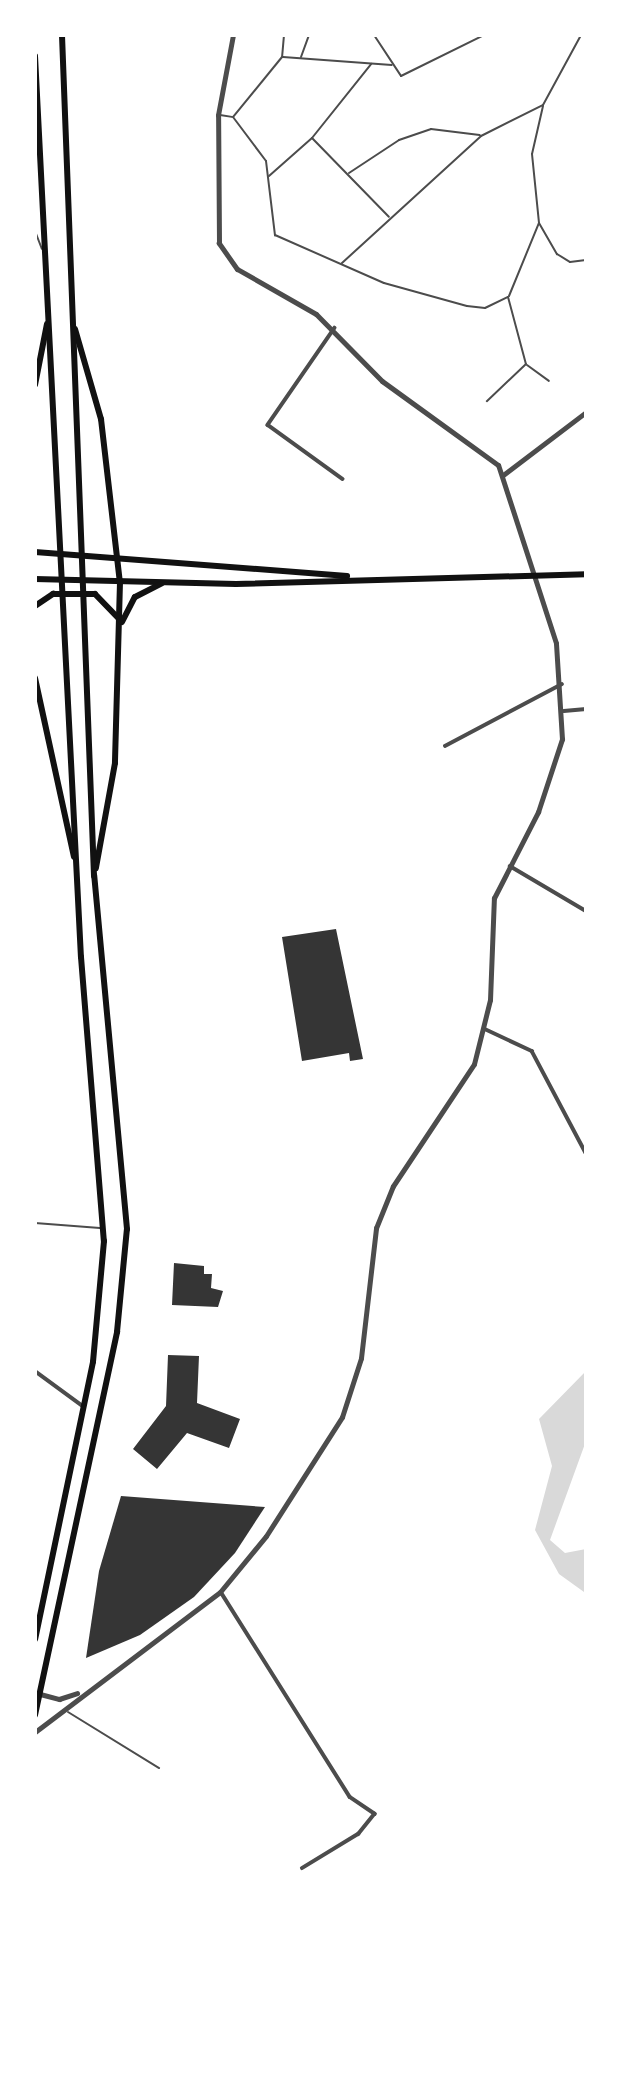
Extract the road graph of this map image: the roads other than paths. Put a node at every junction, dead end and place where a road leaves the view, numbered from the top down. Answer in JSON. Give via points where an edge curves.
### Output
{"nodes":[{"id":1,"x":62,"y":35,"type":"edge"},
{"id":2,"x":233,"y":35,"type":"edge"},
{"id":3,"x":284,"y":35,"type":"edge"},
{"id":4,"x":309,"y":35,"type":"edge"},
{"id":5,"x":374,"y":35,"type":"edge"},
{"id":6,"x":484,"y":35,"type":"edge"},
{"id":7,"x":581,"y":35,"type":"edge"},
{"id":8,"x":35,"y":56,"type":"edge"},
{"id":9,"x":282,"y":57,"type":"junction"},
{"id":10,"x":300,"y":58,"type":"junction"},
{"id":11,"x":371,"y":64,"type":"junction"},
{"id":12,"x":392,"y":65,"type":"junction"},
{"id":13,"x":543,"y":105,"type":"junction"},
{"id":14,"x":218,"y":115,"type":"junction"},
{"id":15,"x":233,"y":117,"type":"junction"},
{"id":16,"x":481,"y":136,"type":"junction"},
{"id":17,"x":312,"y":138,"type":"junction"},
{"id":18,"x":349,"y":173,"type":"junction"},
{"id":19,"x":269,"y":176,"type":"junction"},
{"id":20,"x":390,"y":217,"type":"junction"},
{"id":21,"x":539,"y":223,"type":"junction"},
{"id":22,"x":35,"y":231,"type":"edge"},
{"id":23,"x":44,"y":254,"type":"junction"},
{"id":24,"x":586,"y":260,"type":"edge"},
{"id":25,"x":341,"y":264,"type":"junction"},
{"id":26,"x":508,"y":297,"type":"junction"},
{"id":27,"x":48,"y":316,"type":"junction"},
{"id":28,"x":73,"y":323,"type":"junction"},
{"id":29,"x":334,"y":328,"type":"junction"},
{"id":30,"x":526,"y":364,"type":"junction"},
{"id":31,"x":549,"y":381,"type":"dead end"},
{"id":32,"x":35,"y":385,"type":"edge"},
{"id":33,"x":487,"y":401,"type":"dead end"},
{"id":34,"x":586,"y":412,"type":"edge"},
{"id":35,"x":503,"y":475,"type":"junction"},
{"id":36,"x":343,"y":479,"type":"dead end"},
{"id":37,"x":35,"y":552,"type":"edge"},
{"id":38,"x":119,"y":555,"type":"junction"},
{"id":39,"x":586,"y":574,"type":"edge"},
{"id":40,"x":538,"y":576,"type":"junction"},
{"id":41,"x":357,"y":578,"type":"junction"},
{"id":42,"x":35,"y":579,"type":"edge"},
{"id":43,"x":120,"y":582,"type":"junction"},
{"id":44,"x":162,"y":583,"type":"junction"},
{"id":45,"x":35,"y":606,"type":"edge"},
{"id":46,"x":120,"y":631,"type":"junction"},
{"id":47,"x":35,"y":678,"type":"edge"},
{"id":48,"x":562,"y":684,"type":"junction"},
{"id":49,"x":586,"y":709,"type":"edge"},
{"id":50,"x":564,"y":711,"type":"junction"},
{"id":51,"x":445,"y":746,"type":"dead end"},
{"id":52,"x":507,"y":867,"type":"junction"},
{"id":53,"x":94,"y":876,"type":"junction"},
{"id":54,"x":78,"y":880,"type":"junction"},
{"id":55,"x":586,"y":911,"type":"edge"},
{"id":56,"x":485,"y":1029,"type":"junction"},
{"id":57,"x":586,"y":1153,"type":"edge"},
{"id":58,"x":35,"y":1223,"type":"edge"},
{"id":59,"x":103,"y":1228,"type":"junction"},
{"id":60,"x":35,"y":1371,"type":"edge"},
{"id":61,"x":85,"y":1407,"type":"junction"},
{"id":62,"x":220,"y":1592,"type":"junction"},
{"id":63,"x":35,"y":1639,"type":"edge"},
{"id":64,"x":83,"y":1691,"type":"junction"},
{"id":65,"x":40,"y":1694,"type":"junction"},
{"id":66,"x":64,"y":1709,"type":"junction"},
{"id":67,"x":35,"y":1715,"type":"edge"},
{"id":68,"x":35,"y":1732,"type":"edge"},
{"id":69,"x":159,"y":1768,"type":"dead end"},
{"id":70,"x":303,"y":1868,"type":"dead end"}],
"edges":[{"from":1,"to":28,"type":"main road"},
{"from":2,"to":14,"type":"street"},
{"from":3,"to":9,"type":"lane"},
{"from":4,"to":10,"type":"lane"},
{"from":5,"to":12,"type":"lane"},
{"from":6,"to":12,"type":"lane","via":[[411,74],[401,76]]},
{"from":7,"to":13,"type":"lane"},
{"from":8,"to":23,"type":"main road"},
{"from":9,"to":10,"type":"lane"},
{"from":9,"to":15,"type":"lane"},
{"from":10,"to":11,"type":"lane"},
{"from":11,"to":12,"type":"lane"},
{"from":11,"to":17,"type":"lane"},
{"from":13,"to":16,"type":"lane"},
{"from":13,"to":21,"type":"lane","via":[[533,154]]},
{"from":14,"to":15,"type":"lane"},
{"from":14,"to":29,"type":"street","via":[[216,213],[227,259]]},
{"from":15,"to":19,"type":"lane","via":[[266,161]]},
{"from":16,"to":18,"type":"lane","via":[[431,129],[399,140]]},
{"from":16,"to":20,"type":"lane"},
{"from":17,"to":18,"type":"lane"},
{"from":17,"to":19,"type":"lane"},
{"from":18,"to":20,"type":"lane"},
{"from":19,"to":25,"type":"lane","via":[[275,235]]},
{"from":20,"to":25,"type":"lane"},
{"from":21,"to":24,"type":"lane","via":[[557,254],[570,262]]},
{"from":21,"to":26,"type":"lane"},
{"from":22,"to":23,"type":"lane"},
{"from":23,"to":27,"type":"main road"},
{"from":25,"to":26,"type":"lane","via":[[467,306],[485,308]]},
{"from":26,"to":30,"type":"lane"},
{"from":27,"to":32,"type":"main road"},
{"from":27,"to":54,"type":"main road","via":[[65,543]]},
{"from":28,"to":38,"type":"main road","via":[[101,419]]},
{"from":28,"to":53,"type":"main road","via":[[77,543]]},
{"from":29,"to":35,"type":"street","via":[[382,381],[489,457]]},
{"from":29,"to":36,"type":"street","via":[[268,425]]},
{"from":30,"to":31,"type":"lane"},
{"from":30,"to":33,"type":"lane"},
{"from":34,"to":35,"type":"street"},
{"from":35,"to":40,"type":"street"},
{"from":37,"to":38,"type":"main road"},
{"from":38,"to":41,"type":"main road"},
{"from":38,"to":43,"type":"main road"},
{"from":39,"to":40,"type":"main road"},
{"from":40,"to":41,"type":"main road"},
{"from":40,"to":48,"type":"street"},
{"from":41,"to":44,"type":"main road"},
{"from":42,"to":43,"type":"main road"},
{"from":43,"to":44,"type":"main road"},
{"from":43,"to":46,"type":"main road"},
{"from":44,"to":46,"type":"main road","via":[[135,597]]},
{"from":45,"to":46,"type":"main road","via":[[53,594],[94,594],[113,607]]},
{"from":46,"to":53,"type":"main road","via":[[114,774]]},
{"from":47,"to":54,"type":"main road"},
{"from":48,"to":50,"type":"street"},
{"from":48,"to":51,"type":"street"},
{"from":49,"to":50,"type":"street"},
{"from":50,"to":52,"type":"street","via":[[553,775]]},
{"from":52,"to":55,"type":"street"},
{"from":52,"to":56,"type":"street","via":[[492,907]]},
{"from":53,"to":65,"type":"main road","via":[[124,1156],[126,1258],[115,1345]]},
{"from":54,"to":59,"type":"main road"},
{"from":56,"to":57,"type":"street","via":[[533,1051]]},
{"from":56,"to":62,"type":"street","via":[[464,1086],[400,1174],[381,1213],[369,1259],[362,1358],[346,1408],[266,1536]]},
{"from":58,"to":59,"type":"lane"},
{"from":59,"to":61,"type":"main road","via":[[99,1318]]},
{"from":60,"to":61,"type":"street"},
{"from":61,"to":63,"type":"main road"},
{"from":62,"to":64,"type":"street"},
{"from":62,"to":70,"type":"street","via":[[350,1797],[375,1814],[359,1834]]},
{"from":64,"to":65,"type":"street","via":[[61,1699]]},
{"from":64,"to":66,"type":"street"},
{"from":65,"to":67,"type":"main road"},
{"from":66,"to":68,"type":"street"},
{"from":66,"to":69,"type":"lane"}]}
